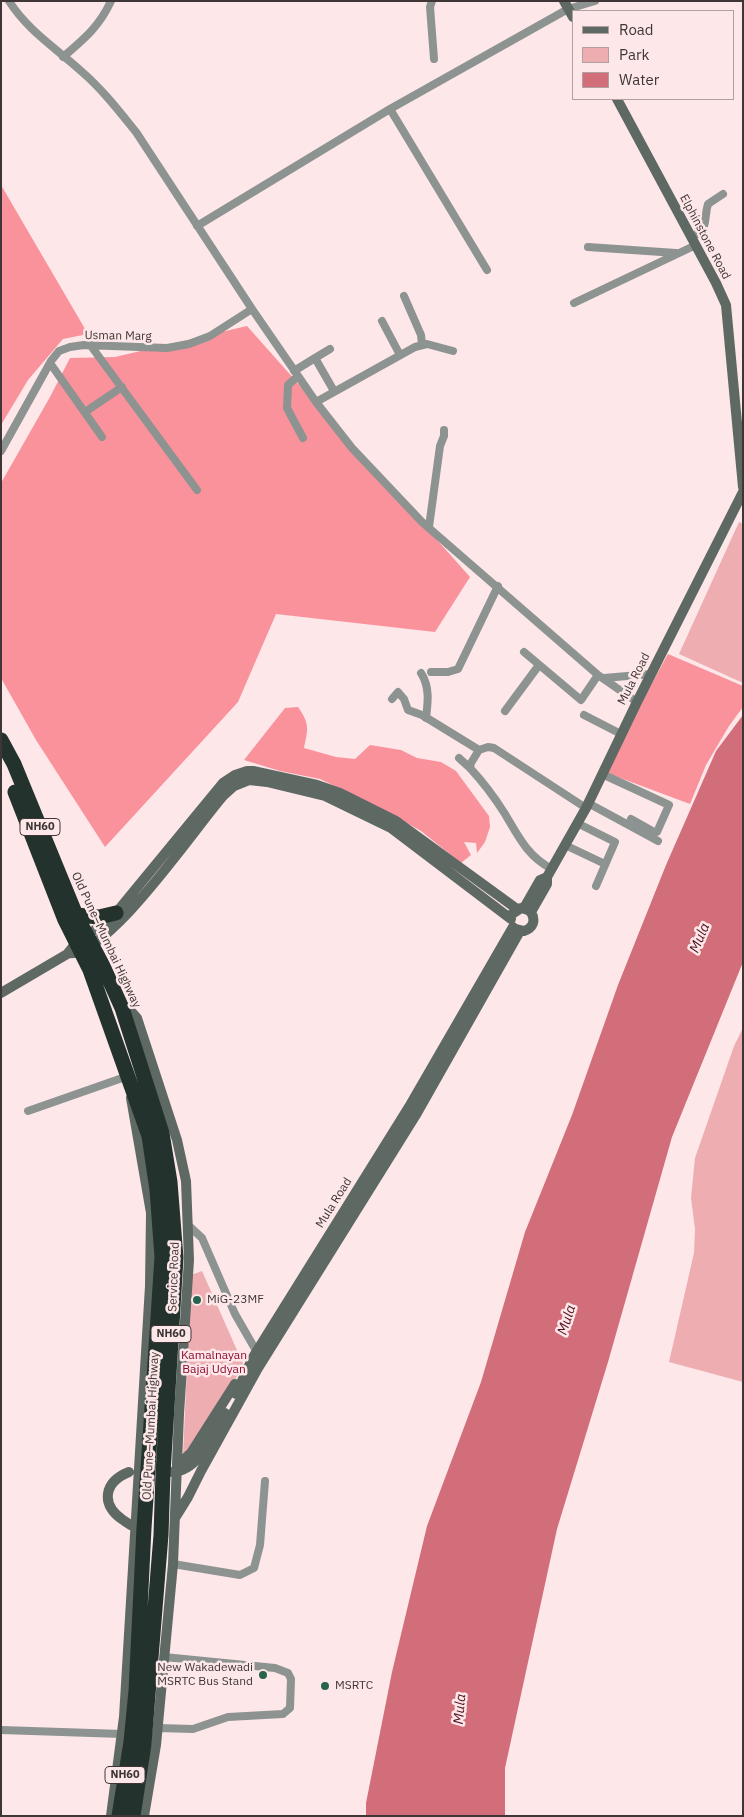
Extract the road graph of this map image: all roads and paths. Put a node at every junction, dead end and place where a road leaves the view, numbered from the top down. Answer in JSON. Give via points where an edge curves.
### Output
{"nodes":[{"id":1,"x":9,"y":1,"type":"edge"},
{"id":2,"x":110,"y":1,"type":"edge"},
{"id":3,"x":432,"y":1,"type":"edge"},
{"id":4,"x":595,"y":1,"type":"edge"},
{"id":5,"x":568,"y":9,"type":"edge"},
{"id":6,"x":63,"y":57,"type":"junction"},
{"id":7,"x":434,"y":59,"type":"dead end"},
{"id":8,"x":618,"y":100,"type":"edge"},
{"id":9,"x":390,"y":109,"type":"junction"},
{"id":10,"x":723,"y":194,"type":"dead end"},
{"id":11,"x":197,"y":226,"type":"junction"},
{"id":12,"x":694,"y":241,"type":"junction"},
{"id":13,"x":588,"y":247,"type":"dead end"},
{"id":14,"x":678,"y":254,"type":"junction"},
{"id":15,"x":487,"y":270,"type":"dead end"},
{"id":16,"x":404,"y":296,"type":"dead end"},
{"id":17,"x":574,"y":303,"type":"dead end"},
{"id":18,"x":252,"y":310,"type":"junction"},
{"id":19,"x":382,"y":321,"type":"dead end"},
{"id":20,"x":422,"y":344,"type":"junction"},
{"id":21,"x":92,"y":346,"type":"junction"},
{"id":22,"x":330,"y":349,"type":"dead end"},
{"id":23,"x":453,"y":351,"type":"dead end"},
{"id":24,"x":400,"y":355,"type":"junction"},
{"id":25,"x":315,"y":358,"type":"junction"},
{"id":26,"x":50,"y":364,"type":"junction"},
{"id":27,"x":296,"y":373,"type":"junction"},
{"id":28,"x":122,"y":387,"type":"junction"},
{"id":29,"x":334,"y":391,"type":"junction"},
{"id":30,"x":316,"y":402,"type":"junction"},
{"id":31,"x":84,"y":412,"type":"junction"},
{"id":32,"x":444,"y":430,"type":"dead end"},
{"id":33,"x":102,"y":437,"type":"dead end"},
{"id":34,"x":303,"y":438,"type":"dead end"},
{"id":35,"x":1,"y":451,"type":"edge"},
{"id":36,"x":743,"y":487,"type":"edge"},
{"id":37,"x":196,"y":490,"type":"dead end"},
{"id":38,"x":743,"y":492,"type":"edge"},
{"id":39,"x":429,"y":528,"type":"junction"},
{"id":40,"x":498,"y":586,"type":"junction"},
{"id":41,"x":524,"y":652,"type":"dead end"},
{"id":42,"x":539,"y":665,"type":"junction"},
{"id":43,"x":431,"y":672,"type":"dead end"},
{"id":44,"x":421,"y":673,"type":"dead end"},
{"id":45,"x":651,"y":674,"type":"junction"},
{"id":46,"x":601,"y":677,"type":"junction"},
{"id":47,"x":392,"y":699,"type":"dead end"},
{"id":48,"x":637,"y":702,"type":"junction"},
{"id":49,"x":506,"y":711,"type":"dead end"},
{"id":50,"x":584,"y":716,"type":"dead end"},
{"id":51,"x":426,"y":718,"type":"junction"},
{"id":52,"x":621,"y":734,"type":"junction"},
{"id":53,"x":1,"y":740,"type":"edge"},
{"id":54,"x":479,"y":750,"type":"junction"},
{"id":55,"x":458,"y":758,"type":"dead end"},
{"id":56,"x":1,"y":760,"type":"edge"},
{"id":57,"x":470,"y":768,"type":"junction"},
{"id":58,"x":602,"y":774,"type":"junction"},
{"id":59,"x":587,"y":806,"type":"junction"},
{"id":60,"x":631,"y":819,"type":"dead end"},
{"id":61,"x":577,"y":823,"type":"junction"},
{"id":62,"x":658,"y":841,"type":"dead end"},
{"id":63,"x":565,"y":845,"type":"junction"},
{"id":64,"x":605,"y":864,"type":"junction"},
{"id":65,"x":550,"y":873,"type":"junction"},
{"id":66,"x":596,"y":886,"type":"dead end"},
{"id":67,"x":524,"y":910,"type":"junction"},
{"id":68,"x":116,"y":913,"type":"junction"},
{"id":69,"x":76,"y":915,"type":"junction"},
{"id":70,"x":515,"y":925,"type":"junction"},
{"id":71,"x":80,"y":946,"type":"junction"},
{"id":72,"x":1,"y":993,"type":"edge"},
{"id":73,"x":122,"y":1008,"type":"junction"},
{"id":74,"x":130,"y":1081,"type":"junction"},
{"id":75,"x":28,"y":1111,"type":"dead end"},
{"id":76,"x":188,"y":1225,"type":"junction"},
{"id":77,"x":257,"y":1351,"type":"junction"},
{"id":78,"x":262,"y":1362,"type":"junction"},
{"id":79,"x":248,"y":1368,"type":"junction"},
{"id":80,"x":182,"y":1461,"type":"dead end"},
{"id":81,"x":129,"y":1472,"type":"dead end"},
{"id":82,"x":169,"y":1472,"type":"junction"},
{"id":83,"x":265,"y":1481,"type":"dead end"},
{"id":84,"x":174,"y":1519,"type":"junction"},
{"id":85,"x":140,"y":1528,"type":"junction"},
{"id":86,"x":161,"y":1528,"type":"junction"},
{"id":87,"x":173,"y":1564,"type":"junction"},
{"id":88,"x":164,"y":1657,"type":"junction"},
{"id":89,"x":157,"y":1728,"type":"junction"},
{"id":90,"x":1,"y":1730,"type":"edge"},
{"id":91,"x":122,"y":1734,"type":"junction"},
{"id":92,"x":111,"y":1816,"type":"edge"},
{"id":93,"x":119,"y":1816,"type":"edge"},
{"id":94,"x":133,"y":1816,"type":"edge"},
{"id":95,"x":144,"y":1816,"type":"edge"}],
"edges":[{"from":1,"to":6,"type":"street","via":[[22,19]]},
{"from":2,"to":6,"type":"street","via":[[100,22]]},
{"from":3,"to":7,"type":"street"},
{"from":4,"to":5,"type":"street"},
{"from":5,"to":9,"type":"street"},
{"from":6,"to":11,"type":"street","via":[[82,72],[125,119]]},
{"from":8,"to":12,"type":"street","name":"Elphinstone Road"},
{"from":9,"to":11,"type":"street"},
{"from":9,"to":15,"type":"street"},
{"from":10,"to":12,"type":"street","via":[[708,204],[704,228]]},
{"from":11,"to":18,"type":"street"},
{"from":12,"to":14,"type":"street"},
{"from":12,"to":36,"type":"street","name":"Elphinstone Road","via":[[726,306]]},
{"from":13,"to":14,"type":"street"},
{"from":14,"to":17,"type":"street"},
{"from":16,"to":20,"type":"street","via":[[421,334]]},
{"from":18,"to":21,"type":"street","name":"Usman Marg","via":[[210,336],[189,344],[167,348]]},
{"from":18,"to":27,"type":"street"},
{"from":19,"to":24,"type":"street"},
{"from":20,"to":23,"type":"street"},
{"from":20,"to":24,"type":"street"},
{"from":21,"to":26,"type":"street","name":"Usman Marg","via":[[59,351]]},
{"from":21,"to":28,"type":"street"},
{"from":22,"to":25,"type":"street"},
{"from":24,"to":29,"type":"street"},
{"from":25,"to":27,"type":"street"},
{"from":25,"to":29,"type":"street"},
{"from":26,"to":31,"type":"street"},
{"from":26,"to":35,"type":"street","name":"Usman Marg"},
{"from":27,"to":30,"type":"street"},
{"from":27,"to":34,"type":"street","via":[[288,385],[287,408]]},
{"from":28,"to":31,"type":"street"},
{"from":28,"to":37,"type":"street"},
{"from":29,"to":30,"type":"street"},
{"from":30,"to":39,"type":"street","via":[[352,448]]},
{"from":31,"to":33,"type":"street"},
{"from":32,"to":39,"type":"street"},
{"from":38,"to":45,"type":"street","name":"Mula Road"},
{"from":39,"to":40,"type":"street"},
{"from":40,"to":43,"type":"street","via":[[458,669]]},
{"from":40,"to":46,"type":"street"},
{"from":41,"to":42,"type":"street"},
{"from":42,"to":46,"type":"street","via":[[580,700]]},
{"from":42,"to":49,"type":"street"},
{"from":44,"to":51,"type":"street","via":[[427,688]]},
{"from":45,"to":46,"type":"street"},
{"from":45,"to":48,"type":"street","name":"Mula Road"},
{"from":46,"to":48,"type":"street"},
{"from":47,"to":51,"type":"street","via":[[398,692],[408,710]]},
{"from":48,"to":52,"type":"street","name":"Mula Road"},
{"from":50,"to":52,"type":"street"},
{"from":51,"to":54,"type":"street"},
{"from":52,"to":58,"type":"street","name":"Mula Road"},
{"from":53,"to":69,"type":"highway","name":"Old Pune–Mumbai Highway","number":"NH60"},
{"from":54,"to":57,"type":"street"},
{"from":54,"to":59,"type":"street","via":[[494,748]]},
{"from":55,"to":57,"type":"street"},
{"from":56,"to":71,"type":"highway","name":"Old Pune–Mumbai Highway","number":"NH60"},
{"from":57,"to":65,"type":"street","via":[[504,812],[528,851]]},
{"from":58,"to":59,"type":"street","name":"Mula Road"},
{"from":58,"to":60,"type":"street","via":[[669,805],[657,832]]},
{"from":59,"to":61,"type":"street","name":"Mula Road"},
{"from":59,"to":62,"type":"street"},
{"from":61,"to":63,"type":"street","name":"Mula Road"},
{"from":61,"to":64,"type":"street","via":[[615,842]]},
{"from":63,"to":64,"type":"street"},
{"from":63,"to":65,"type":"street","name":"Mula Road"},
{"from":64,"to":66,"type":"street"},
{"from":65,"to":67,"type":"street","name":"Mula Road","via":[[547,884]]},
{"from":67,"to":68,"type":"street","via":[[383,814],[328,788],[247,771],[229,778],[217,789]]},
{"from":67,"to":70,"type":"street","name":"Mula Road","via":[[512,915]]},
{"from":67,"to":70,"type":"street","name":"Mula Road","via":[[534,920],[531,927],[524,931]]},
{"from":68,"to":69,"type":"highway","via":[[99,917]]},
{"from":68,"to":71,"type":"street"},
{"from":69,"to":71,"type":"highway","name":"Old Pune–Mumbai Highway","number":"NH60"},
{"from":70,"to":71,"type":"street","via":[[391,828],[325,796],[249,780],[228,790],[116,926]]},
{"from":70,"to":77,"type":"street","name":"Mula Road","via":[[409,1106]]},
{"from":70,"to":78,"type":"street","via":[[417,1113]]},
{"from":71,"to":72,"type":"street"},
{"from":71,"to":73,"type":"highway","name":"Old Pune–Mumbai Highway","number":"NH60","via":[[103,966]]},
{"from":71,"to":74,"type":"highway","name":"Old Pune–Mumbai Highway","number":"NH60"},
{"from":73,"to":76,"type":"street","name":"Service Road","via":[[129,1009],[137,1018],[177,1140],[186,1181]]},
{"from":73,"to":82,"type":"highway","name":"Old Pune–Mumbai Highway","number":"NH60","via":[[162,1133],[171,1188],[176,1258]]},
{"from":74,"to":75,"type":"street"},
{"from":74,"to":85,"type":"highway","name":"Old Pune–Mumbai Highway","number":"NH60","via":[[150,1145],[162,1258]]},
{"from":76,"to":77,"type":"street","via":[[202,1238],[235,1314]]},
{"from":76,"to":82,"type":"street","name":"Service Road","via":[[189,1260]]},
{"from":77,"to":78,"type":"street"},
{"from":77,"to":79,"type":"street","name":"Mula Road"},
{"from":78,"to":84,"type":"street"},
{"from":79,"to":80,"type":"street","via":[[191,1453]]},
{"from":79,"to":82,"type":"street","name":"Mula Road","via":[[198,1459],[190,1466]]},
{"from":81,"to":85,"type":"street","via":[[110,1485],[108,1499],[120,1518]]},
{"from":82,"to":84,"type":"street","name":"Service Road"},
{"from":82,"to":86,"type":"highway","name":"Old Pune–Mumbai Highway","number":"NH60"},
{"from":83,"to":87,"type":"street","via":[[261,1538],[254,1568],[240,1575]]},
{"from":84,"to":86,"type":"street"},
{"from":84,"to":87,"type":"street","name":"Service Road"},
{"from":85,"to":91,"type":"street"},
{"from":85,"to":93,"type":"highway","name":"Old Pune–Mumbai Highway","number":"NH60","via":[[136,1691]]},
{"from":86,"to":94,"type":"highway","name":"Old Pune–Mumbai Highway","number":"NH60","via":[[144,1744]]},
{"from":87,"to":88,"type":"street","name":"Service Road"},
{"from":88,"to":89,"type":"street","name":"Service Road"},
{"from":88,"to":89,"type":"street","via":[[275,1668],[288,1673],[291,1679],[290,1708],[283,1714],[228,1717],[193,1729]]},
{"from":89,"to":95,"type":"street","name":"Service Road"},
{"from":90,"to":91,"type":"street"},
{"from":91,"to":92,"type":"street"}]}
